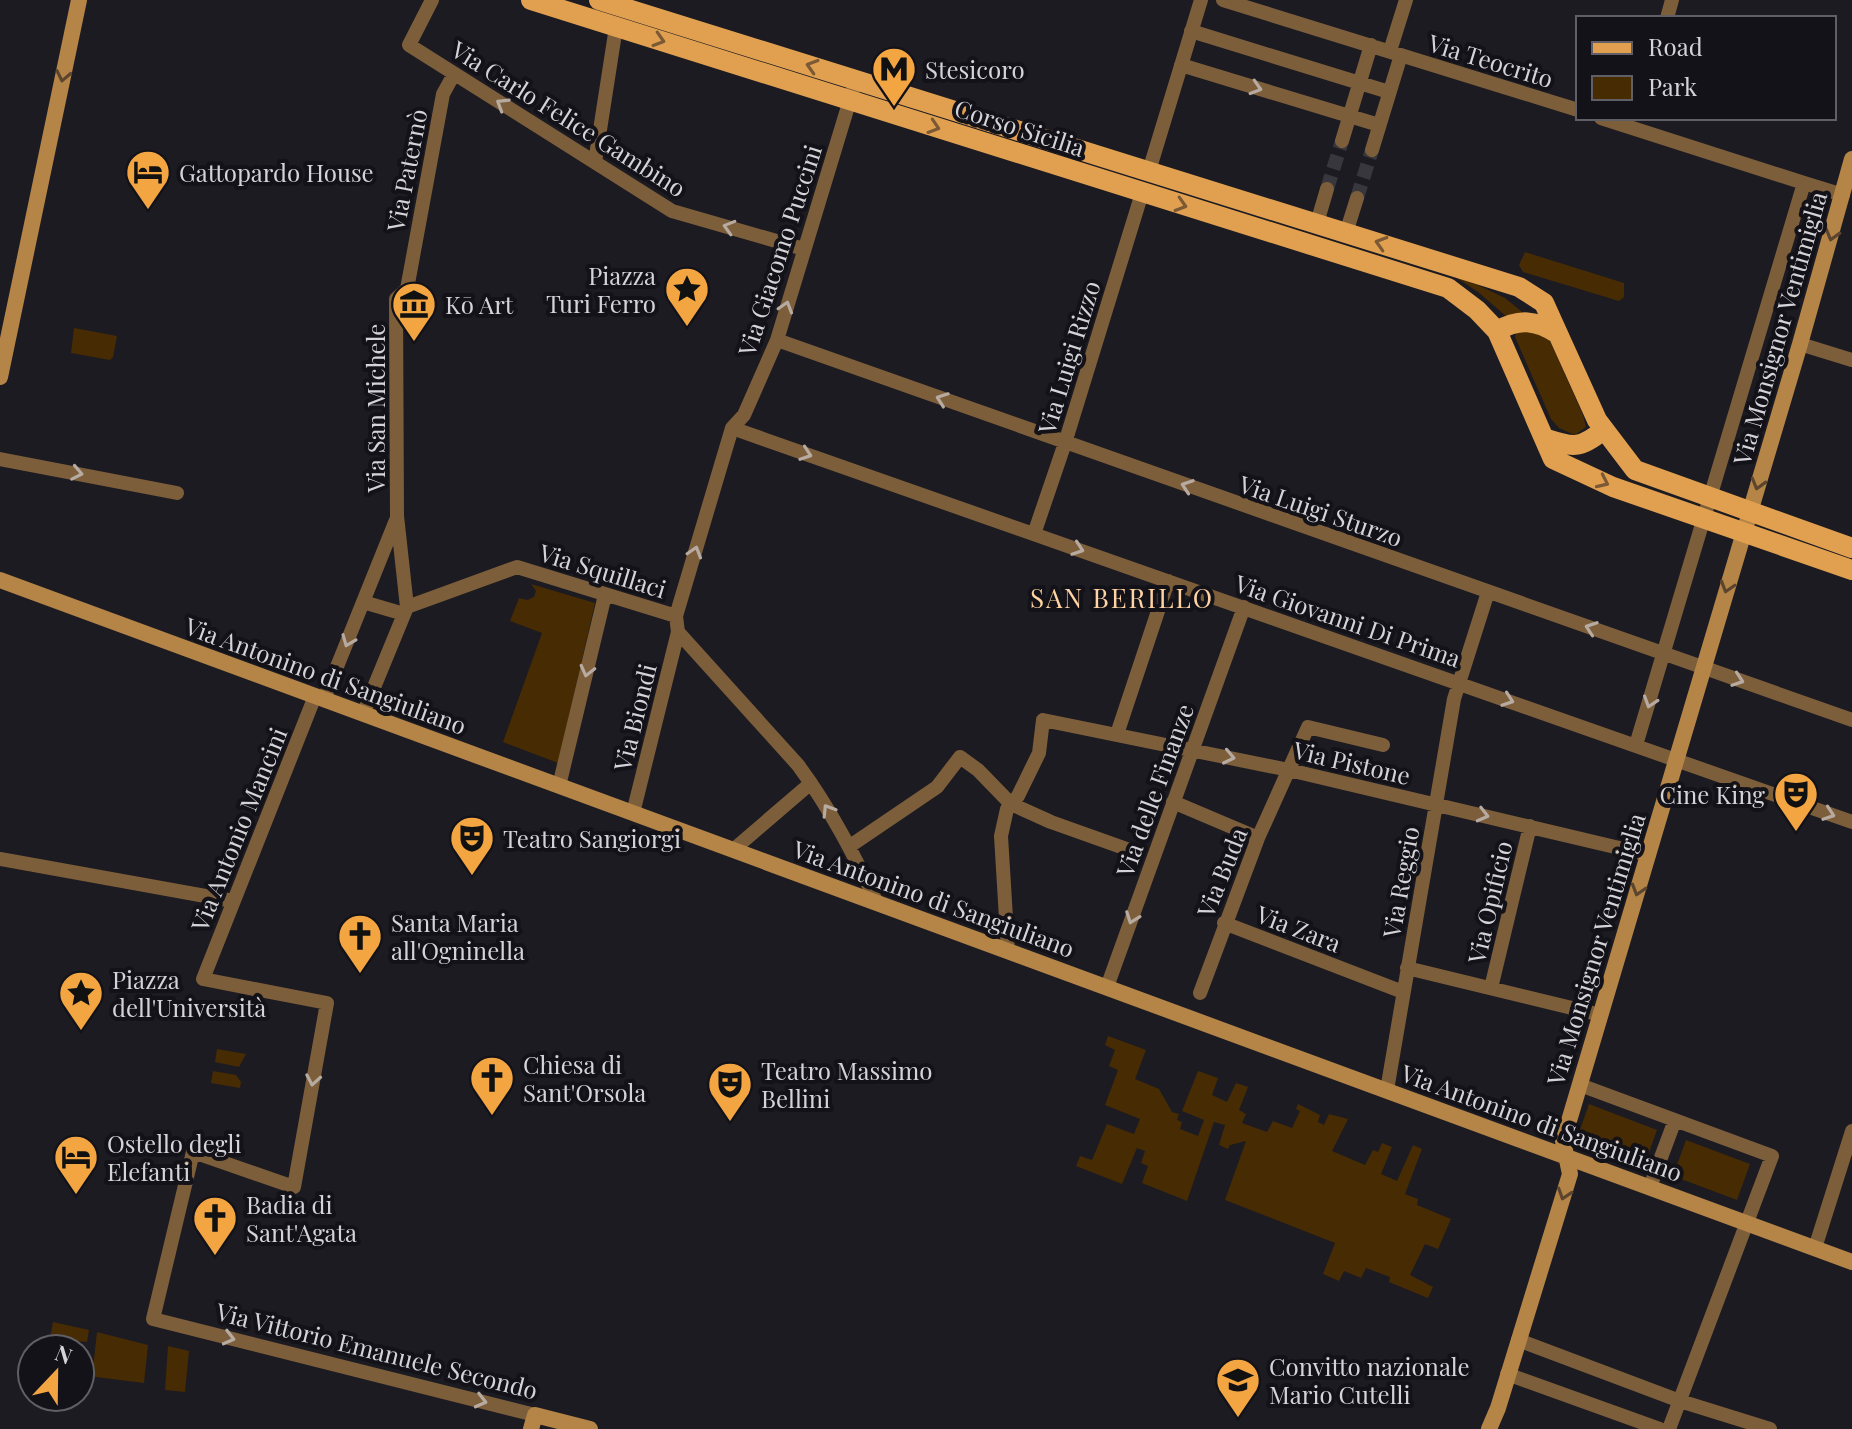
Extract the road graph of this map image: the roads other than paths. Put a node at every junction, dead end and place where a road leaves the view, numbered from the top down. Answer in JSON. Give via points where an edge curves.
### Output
{"nodes":[{"id":1,"x":79,"y":0,"type":"edge"},
{"id":2,"x":432,"y":0,"type":"edge"},
{"id":3,"x":531,"y":0,"type":"edge"},
{"id":4,"x":599,"y":0,"type":"edge"},
{"id":5,"x":1201,"y":0,"type":"edge"},
{"id":6,"x":1223,"y":0,"type":"edge"},
{"id":7,"x":1406,"y":0,"type":"edge"},
{"id":8,"x":616,"y":27,"type":"junction"},
{"id":9,"x":1191,"y":31,"type":"junction"},
{"id":10,"x":1371,"y":45,"type":"junction"},
{"id":11,"x":1395,"y":53,"type":"junction"},
{"id":12,"x":1181,"y":65,"type":"junction"},
{"id":13,"x":454,"y":74,"type":"junction"},
{"id":14,"x":856,"y":80,"type":"junction"},
{"id":15,"x":1359,"y":82,"type":"junction"},
{"id":16,"x":1389,"y":92,"type":"junction"},
{"id":17,"x":849,"y":100,"type":"junction"},
{"id":18,"x":1576,"y":109,"type":"edge"},
{"id":19,"x":1349,"y":116,"type":"junction"},
{"id":20,"x":1615,"y":120,"type":"edge"},
{"id":21,"x":1635,"y":123,"type":"edge"},
{"id":22,"x":1379,"y":125,"type":"junction"},
{"id":23,"x":1342,"y":141,"type":"tunnel mouth"},
{"id":24,"x":1372,"y":150,"type":"tunnel mouth"},
{"id":25,"x":1852,"y":159,"type":"edge"},
{"id":26,"x":595,"y":162,"type":"junction"},
{"id":27,"x":1150,"y":166,"type":"junction"},
{"id":28,"x":1804,"y":183,"type":"junction"},
{"id":29,"x":1327,"y":189,"type":"tunnel mouth"},
{"id":30,"x":1142,"y":193,"type":"junction"},
{"id":31,"x":1843,"y":195,"type":"junction"},
{"id":32,"x":1357,"y":198,"type":"tunnel mouth"},
{"id":33,"x":1317,"y":223,"type":"junction"},
{"id":34,"x":1346,"y":233,"type":"junction"},
{"id":35,"x":804,"y":249,"type":"junction"},
{"id":36,"x":396,"y":299,"type":"joint"},
{"id":37,"x":1497,"y":331,"type":"junction"},
{"id":38,"x":1558,"y":334,"type":"junction"},
{"id":39,"x":777,"y":340,"type":"junction"},
{"id":40,"x":1800,"y":344,"type":"junction"},
{"id":41,"x":1852,"y":360,"type":"edge"},
{"id":42,"x":0,"y":377,"type":"edge"},
{"id":43,"x":732,"y":428,"type":"junction"},
{"id":44,"x":1603,"y":430,"type":"junction"},
{"id":45,"x":1544,"y":438,"type":"junction"},
{"id":46,"x":1065,"y":443,"type":"junction"},
{"id":47,"x":0,"y":459,"type":"edge"},
{"id":48,"x":177,"y":493,"type":"dead end"},
{"id":49,"x":1711,"y":498,"type":"junction"},
{"id":50,"x":1749,"y":512,"type":"junction"},
{"id":51,"x":397,"y":516,"type":"junction"},
{"id":52,"x":1704,"y":519,"type":"junction"},
{"id":53,"x":1744,"y":533,"type":"junction"},
{"id":54,"x":1034,"y":534,"type":"junction"},
{"id":55,"x":1852,"y":548,"type":"edge"},
{"id":56,"x":1852,"y":570,"type":"edge"},
{"id":57,"x":0,"y":580,"type":"edge"},
{"id":58,"x":1168,"y":581,"type":"junction"},
{"id":59,"x":1488,"y":592,"type":"junction"},
{"id":60,"x":605,"y":595,"type":"junction"},
{"id":61,"x":363,"y":602,"type":"junction"},
{"id":62,"x":1244,"y":607,"type":"junction"},
{"id":63,"x":410,"y":608,"type":"junction"},
{"id":64,"x":676,"y":616,"type":"junction"},
{"id":65,"x":678,"y":632,"type":"junction"},
{"id":66,"x":1665,"y":654,"type":"junction"},
{"id":67,"x":1703,"y":667,"type":"junction"},
{"id":68,"x":1458,"y":682,"type":"junction"},
{"id":69,"x":320,"y":698,"type":"junction"},
{"id":70,"x":363,"y":714,"type":"junction"},
{"id":71,"x":1852,"y":720,"type":"edge"},
{"id":72,"x":1117,"y":734,"type":"junction"},
{"id":73,"x":1383,"y":745,"type":"dead end"},
{"id":74,"x":1636,"y":745,"type":"junction"},
{"id":75,"x":1193,"y":749,"type":"junction"},
{"id":76,"x":1676,"y":760,"type":"junction"},
{"id":77,"x":1289,"y":770,"type":"junction"},
{"id":78,"x":811,"y":783,"type":"junction"},
{"id":79,"x":559,"y":786,"type":"junction"},
{"id":80,"x":1173,"y":802,"type":"junction"},
{"id":81,"x":1436,"y":803,"type":"junction"},
{"id":82,"x":1011,"y":804,"type":"junction"},
{"id":83,"x":633,"y":813,"type":"junction"},
{"id":84,"x":1852,"y":822,"type":"edge"},
{"id":85,"x":1530,"y":826,"type":"junction"},
{"id":86,"x":1258,"y":838,"type":"junction"},
{"id":87,"x":850,"y":846,"type":"junction"},
{"id":88,"x":733,"y":850,"type":"junction"},
{"id":89,"x":1138,"y":853,"type":"dead end"},
{"id":90,"x":1649,"y":855,"type":"junction"},
{"id":91,"x":0,"y":859,"type":"edge"},
{"id":92,"x":233,"y":901,"type":"junction"},
{"id":93,"x":877,"y":903,"type":"junction"},
{"id":94,"x":1224,"y":923,"type":"junction"},
{"id":95,"x":1008,"y":951,"type":"junction"},
{"id":96,"x":1407,"y":968,"type":"junction"},
{"id":97,"x":1107,"y":987,"type":"junction"},
{"id":98,"x":1491,"y":988,"type":"junction"},
{"id":99,"x":1403,"y":992,"type":"junction"},
{"id":100,"x":1200,"y":993,"type":"dead end"},
{"id":101,"x":1601,"y":1015,"type":"junction"},
{"id":102,"x":1580,"y":1085,"type":"junction"},
{"id":103,"x":1387,"y":1090,"type":"junction"},
{"id":104,"x":1675,"y":1120,"type":"junction"},
{"id":105,"x":1852,"y":1131,"type":"edge"},
{"id":106,"x":1566,"y":1156,"type":"junction"},
{"id":107,"x":1650,"y":1187,"type":"junction"},
{"id":108,"x":1747,"y":1223,"type":"junction"},
{"id":109,"x":1815,"y":1248,"type":"junction"},
{"id":110,"x":1852,"y":1262,"type":"edge"},
{"id":111,"x":153,"y":1319,"type":"joint"},
{"id":112,"x":1518,"y":1340,"type":"junction"},
{"id":113,"x":1507,"y":1374,"type":"junction"},
{"id":114,"x":1682,"y":1395,"type":"junction"},
{"id":115,"x":533,"y":1422,"type":"edge"},
{"id":116,"x":590,"y":1429,"type":"edge"},
{"id":117,"x":1489,"y":1429,"type":"edge"},
{"id":118,"x":1660,"y":1429,"type":"edge"},
{"id":119,"x":1669,"y":1429,"type":"edge"},
{"id":120,"x":1770,"y":1429,"type":"edge"}],
"edges":[{"from":1,"to":42,"type":"main road","one_way":true},
{"from":2,"to":13,"type":"street","name":"Via Carlo Felice Gambino","via":[[409,45]]},
{"from":3,"to":8,"type":"main road","name":"Corso Sicilia"},
{"from":14,"to":4,"type":"main road","name":"Corso Sicilia","one_way":true},
{"from":5,"to":9,"type":"street"},
{"from":6,"to":10,"type":"street","name":"Via Teocrito"},
{"from":7,"to":11,"type":"street"},
{"from":8,"to":17,"type":"main road","name":"Corso Sicilia","one_way":true},
{"from":8,"to":26,"type":"street"},
{"from":9,"to":12,"type":"street"},
{"from":9,"to":15,"type":"street"},
{"from":10,"to":11,"type":"street","name":"Via Teocrito"},
{"from":10,"to":15,"type":"street"},
{"from":11,"to":16,"type":"street"},
{"from":11,"to":18,"type":"street","name":"Via Teocrito"},
{"from":12,"to":19,"type":"street","one_way":true},
{"from":12,"to":27,"type":"street"},
{"from":26,"to":13,"type":"street","name":"Via Carlo Felice Gambino","one_way":true},
{"from":13,"to":36,"type":"street","name":"Via Paternò","via":[[443,94],[407,289]]},
{"from":14,"to":17,"type":"street","name":"Via Giacomo Puccini"},
{"from":14,"to":27,"type":"main road","name":"Corso Sicilia"},
{"from":15,"to":16,"type":"street"},
{"from":15,"to":19,"type":"street"},
{"from":16,"to":22,"type":"street"},
{"from":17,"to":30,"type":"main road","name":"Corso Sicilia","one_way":true},
{"from":17,"to":35,"type":"street","name":"Via Giacomo Puccini"},
{"from":19,"to":22,"type":"street"},
{"from":19,"to":23,"type":"street"},
{"from":20,"to":21,"type":"street"},
{"from":21,"to":28,"type":"street"},
{"from":22,"to":24,"type":"street"},
{"from":25,"to":31,"type":"main road","name":"Via Monsignor Ventimiglia"},
{"from":35,"to":26,"type":"street","name":"Via Carlo Felice Gambino","one_way":true,"via":[[672,211]]},
{"from":27,"to":33,"type":"main road","name":"Corso Sicilia"},
{"from":28,"to":31,"type":"street"},
{"from":28,"to":49,"type":"street"},
{"from":29,"to":33,"type":"street"},
{"from":30,"to":37,"type":"main road","name":"Corso Sicilia","one_way":true,"via":[[1448,288]]},
{"from":30,"to":46,"type":"street","name":"Via Luigi Rizzo"},
{"from":31,"to":40,"type":"main road","name":"Via Monsignor Ventimiglia","one_way":true},
{"from":32,"to":34,"type":"street"},
{"from":33,"to":34,"type":"main road","name":"Corso Sicilia"},
{"from":38,"to":34,"type":"main road","name":"Corso Sicilia","one_way":true,"via":[[1544,303],[1519,287]]},
{"from":39,"to":35,"type":"street","name":"Via Giacomo Puccini","one_way":true},
{"from":36,"to":51,"type":"street","name":"Via San Michele"},
{"from":37,"to":38,"type":"main road","via":[[1527,321]]},
{"from":37,"to":45,"type":"main road"},
{"from":38,"to":44,"type":"main road","name":"Corso Sicilia"},
{"from":39,"to":43,"type":"street","name":"Via Giacomo Puccini","via":[[744,415]]},
{"from":46,"to":39,"type":"street","name":"Via Luigi Sturzo","one_way":true},
{"from":40,"to":41,"type":"street"},
{"from":40,"to":50,"type":"main road","name":"Via Monsignor Ventimiglia","one_way":true},
{"from":43,"to":54,"type":"street","name":"Via Giovanni Di Prima","one_way":true},
{"from":64,"to":43,"type":"street","name":"Via Giacomo Puccini","one_way":true},
{"from":44,"to":45,"type":"main road","via":[[1578,446]]},
{"from":44,"to":49,"type":"main road","name":"Corso Sicilia","via":[[1635,470]]},
{"from":45,"to":52,"type":"main road","one_way":true,"via":[[1553,459]]},
{"from":46,"to":54,"type":"street","name":"Via Luigi Rizzo"},
{"from":59,"to":46,"type":"street","name":"Via Luigi Sturzo","one_way":true},
{"from":47,"to":48,"type":"street","one_way":true},
{"from":49,"to":50,"type":"main road","name":"Corso Sicilia"},
{"from":49,"to":52,"type":"street"},
{"from":50,"to":53,"type":"main road","name":"Via Monsignor Ventimiglia"},
{"from":50,"to":55,"type":"main road","name":"Corso Sicilia"},
{"from":51,"to":61,"type":"street","name":"Via Antonio Mancini"},
{"from":51,"to":63,"type":"street","name":"Via San Michele"},
{"from":52,"to":53,"type":"main road"},
{"from":52,"to":66,"type":"street"},
{"from":53,"to":56,"type":"main road"},
{"from":53,"to":67,"type":"main road","name":"Via Monsignor Ventimiglia","one_way":true},
{"from":54,"to":58,"type":"street","name":"Via Giovanni Di Prima","one_way":true},
{"from":57,"to":69,"type":"main road","name":"Via Antonino di Sangiuliano"},
{"from":58,"to":62,"type":"street","name":"Via Giovanni Di Prima"},
{"from":58,"to":72,"type":"street"},
{"from":66,"to":59,"type":"street","name":"Via Luigi Sturzo","one_way":true},
{"from":59,"to":68,"type":"street","name":"Via Reggio"},
{"from":60,"to":63,"type":"street","name":"Via Squillaci","via":[[517,567]]},
{"from":60,"to":64,"type":"street","name":"Via Squillaci"},
{"from":60,"to":79,"type":"street","one_way":true},
{"from":61,"to":63,"type":"street"},
{"from":61,"to":69,"type":"street","name":"Via Antonio Mancini","one_way":true},
{"from":62,"to":68,"type":"street","name":"Via Giovanni Di Prima"},
{"from":62,"to":75,"type":"street","name":"Via delle Finanze"},
{"from":63,"to":70,"type":"street"},
{"from":64,"to":65,"type":"street"},
{"from":65,"to":78,"type":"street"},
{"from":65,"to":83,"type":"street","name":"Via Biondi"},
{"from":66,"to":67,"type":"street","name":"Via Luigi Sturzo"},
{"from":66,"to":74,"type":"street","one_way":true},
{"from":67,"to":71,"type":"street","name":"Via Luigi Sturzo","one_way":true},
{"from":67,"to":76,"type":"main road","name":"Via Monsignor Ventimiglia"},
{"from":68,"to":74,"type":"street","name":"Via Giovanni Di Prima","one_way":true},
{"from":68,"to":81,"type":"street","name":"Via Reggio"},
{"from":69,"to":70,"type":"main road","name":"Via Antonino di Sangiuliano"},
{"from":69,"to":92,"type":"street","name":"Via Antonio Mancini"},
{"from":70,"to":79,"type":"main road","name":"Via Antonino di Sangiuliano"},
{"from":72,"to":75,"type":"street","name":"Via Pistone"},
{"from":72,"to":82,"type":"street","name":"Via Pistone","via":[[1043,720],[1039,753]]},
{"from":73,"to":77,"type":"street","name":"Via Buda","via":[[1308,727]]},
{"from":74,"to":76,"type":"street","name":"Via Giovanni Di Prima"},
{"from":75,"to":77,"type":"street","name":"Via Pistone","one_way":true},
{"from":75,"to":80,"type":"street","name":"Via delle Finanze"},
{"from":76,"to":84,"type":"street","name":"Via Giovanni Di Prima","one_way":true},
{"from":76,"to":90,"type":"main road","name":"Via Monsignor Ventimiglia"},
{"from":77,"to":81,"type":"street","name":"Via Pistone"},
{"from":77,"to":86,"type":"street","name":"Via Buda"},
{"from":87,"to":78,"type":"street","one_way":true},
{"from":78,"to":88,"type":"street"},
{"from":79,"to":83,"type":"main road","name":"Via Antonino di Sangiuliano"},
{"from":80,"to":86,"type":"street"},
{"from":80,"to":97,"type":"street","name":"Via delle Finanze","one_way":true},
{"from":81,"to":85,"type":"street","name":"Via Pistone","one_way":true},
{"from":81,"to":96,"type":"street","name":"Via Reggio"},
{"from":82,"to":87,"type":"street","via":[[960,757],[937,787]]},
{"from":82,"to":89,"type":"street"},
{"from":82,"to":95,"type":"street","via":[[1001,836]]},
{"from":83,"to":88,"type":"main road","name":"Via Antonino di Sangiuliano"},
{"from":85,"to":90,"type":"street","name":"Via Pistone"},
{"from":85,"to":98,"type":"street","name":"Via Opificio"},
{"from":86,"to":94,"type":"street","name":"Via Buda"},
{"from":87,"to":93,"type":"street"},
{"from":88,"to":93,"type":"main road","name":"Via Antonino di Sangiuliano"},
{"from":90,"to":101,"type":"main road","name":"Via Monsignor Ventimiglia","one_way":true},
{"from":91,"to":92,"type":"street"},
{"from":92,"to":111,"type":"street","name":"Via Antonio Mancini","one_way":true,"via":[[203,979],[327,1003],[294,1187],[193,1152]]},
{"from":93,"to":95,"type":"main road","name":"Via Antonino di Sangiuliano"},
{"from":94,"to":99,"type":"street","name":"Via Zara"},
{"from":94,"to":100,"type":"street","name":"Via Buda"},
{"from":95,"to":97,"type":"main road","name":"Via Antonino di Sangiuliano"},
{"from":96,"to":98,"type":"street"},
{"from":96,"to":99,"type":"street","name":"Via Reggio"},
{"from":97,"to":103,"type":"main road","name":"Via Antonino di Sangiuliano"},
{"from":98,"to":101,"type":"street"},
{"from":99,"to":103,"type":"street","name":"Via Reggio"},
{"from":101,"to":102,"type":"main road","name":"Via Monsignor Ventimiglia"},
{"from":102,"to":104,"type":"street"},
{"from":102,"to":106,"type":"main road","name":"Via Monsignor Ventimiglia","via":[[1563,1141]]},
{"from":103,"to":106,"type":"main road","name":"Via Antonino di Sangiuliano"},
{"from":104,"to":107,"type":"street"},
{"from":104,"to":108,"type":"street","via":[[1772,1156]]},
{"from":105,"to":109,"type":"street"},
{"from":106,"to":107,"type":"main road","name":"Via Antonino di Sangiuliano"},
{"from":106,"to":112,"type":"main road","name":"Via Monsignor Ventimiglia","one_way":true,"via":[[1570,1174]]},
{"from":107,"to":108,"type":"main road","name":"Via Antonino di Sangiuliano"},
{"from":108,"to":109,"type":"main road","name":"Via Antonino di Sangiuliano"},
{"from":108,"to":114,"type":"street"},
{"from":109,"to":110,"type":"main road","name":"Via Antonino di Sangiuliano"},
{"from":111,"to":115,"type":"street","name":"Via Vittorio Emanuele Secondo","one_way":true},
{"from":112,"to":113,"type":"main road","name":"Via Monsignor Ventimiglia"},
{"from":112,"to":114,"type":"street"},
{"from":113,"to":117,"type":"main road","name":"Via Monsignor Ventimiglia"},
{"from":113,"to":118,"type":"street"},
{"from":114,"to":119,"type":"street"},
{"from":114,"to":120,"type":"street","via":[[1698,1406]]},
{"from":115,"to":116,"type":"main road","name":"Via Vittorio Emanuele Secondo"}]}
